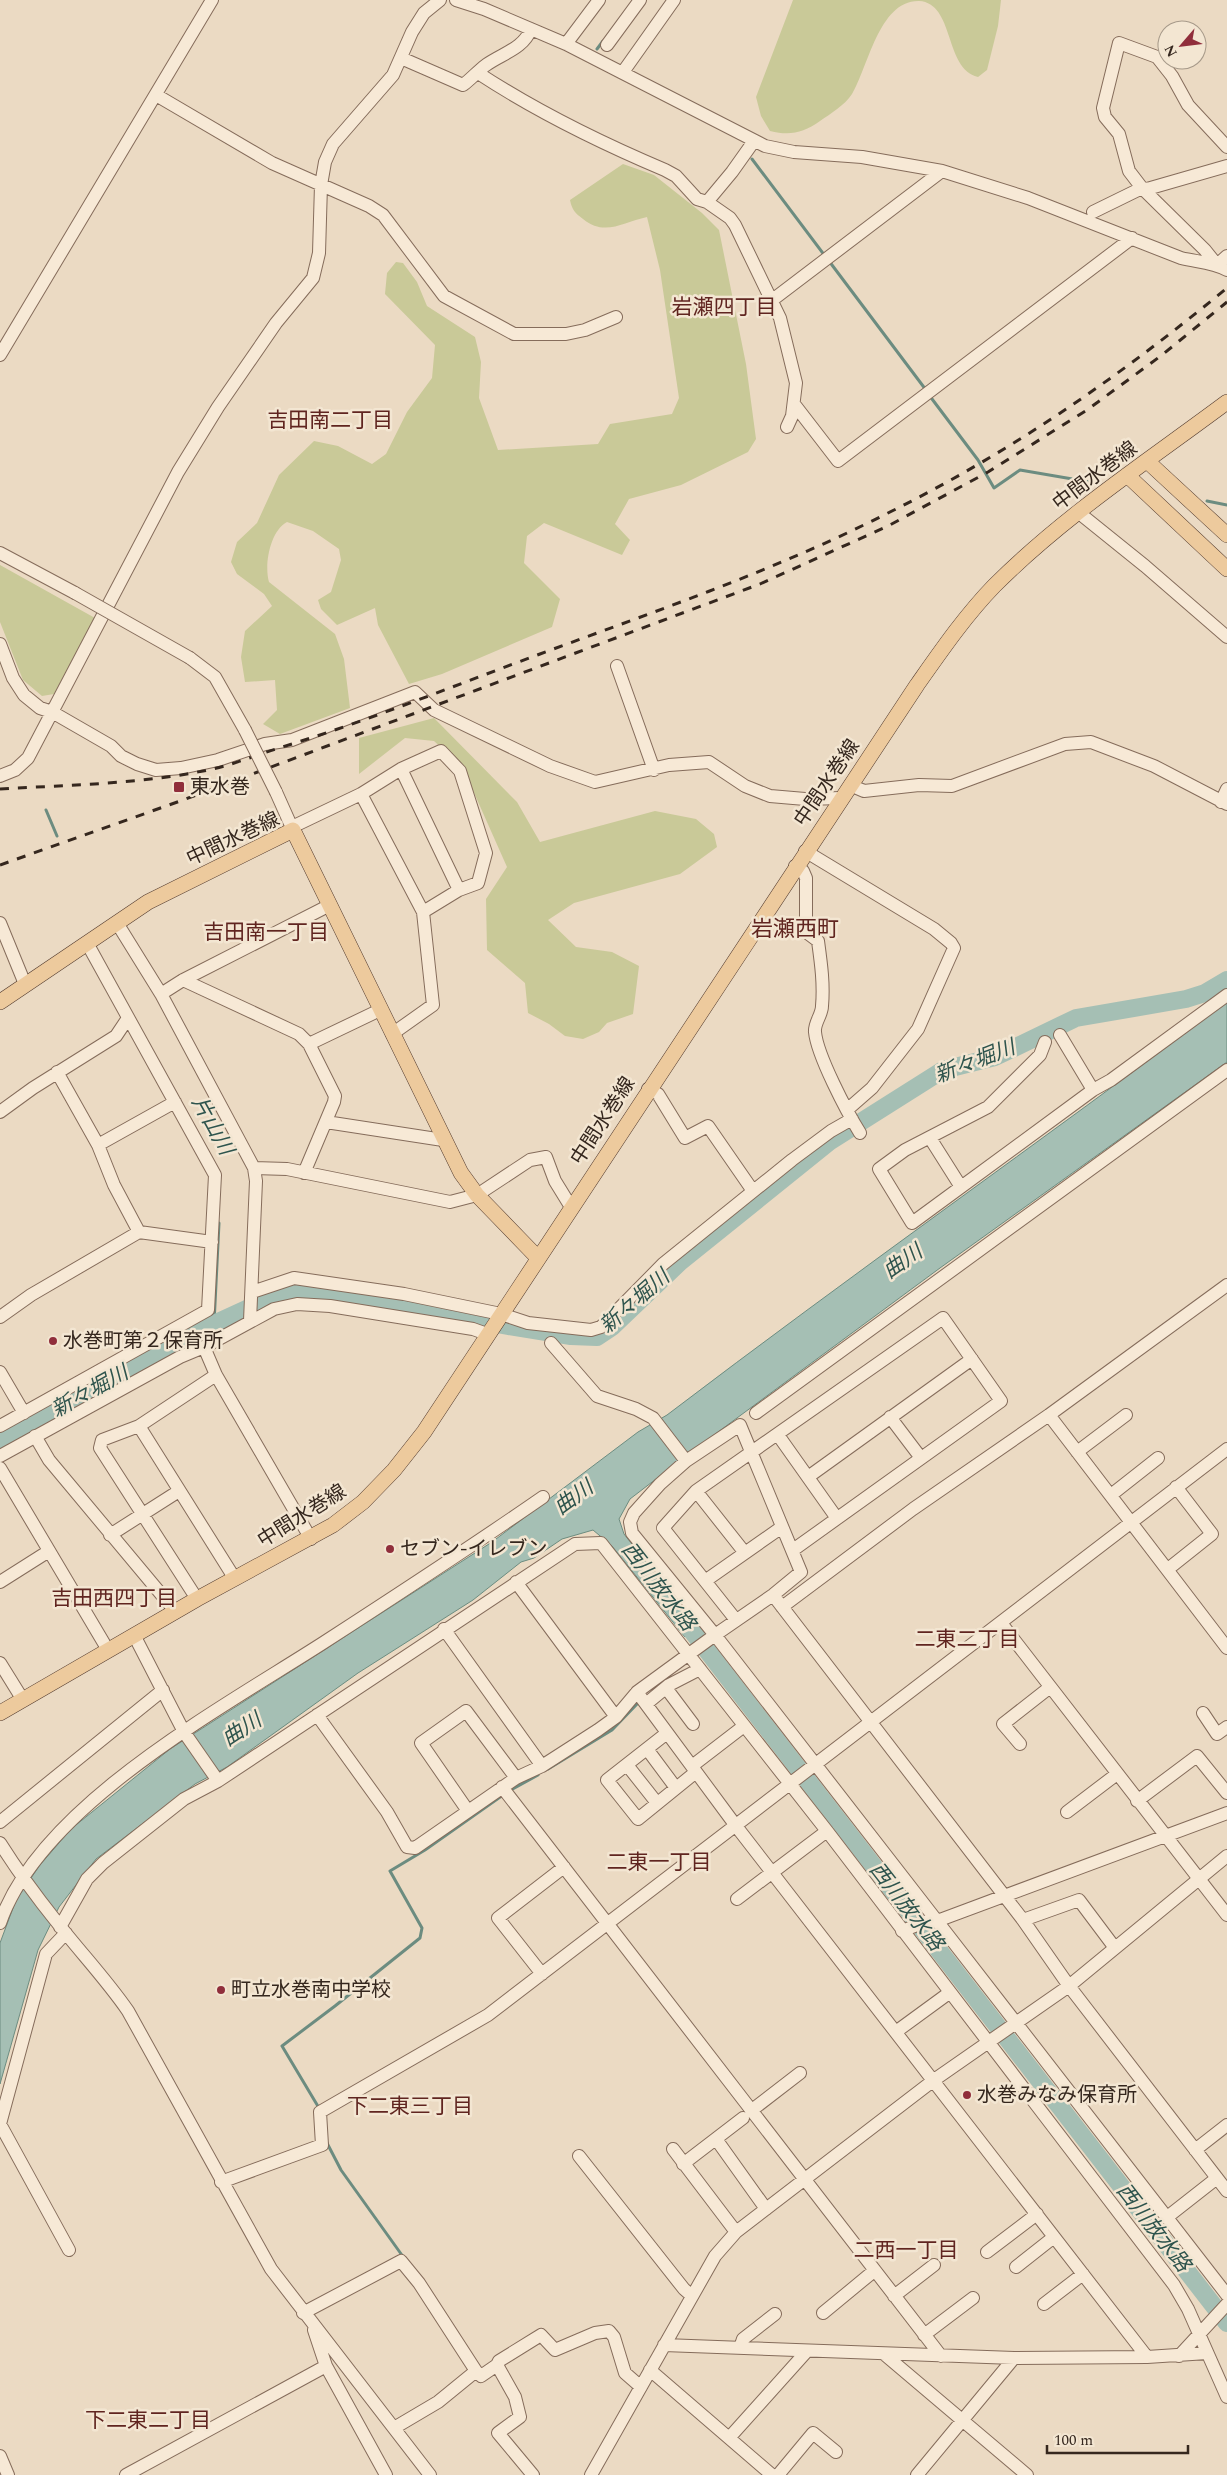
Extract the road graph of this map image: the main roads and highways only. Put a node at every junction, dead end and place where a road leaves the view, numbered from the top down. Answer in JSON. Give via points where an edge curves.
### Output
{"nodes":[{"id":1,"x":1227,"y":402,"type":"edge"},
{"id":2,"x":1147,"y":462,"type":"junction"},
{"id":3,"x":1127,"y":475,"type":"junction"},
{"id":4,"x":1227,"y":535,"type":"edge"},
{"id":5,"x":1227,"y":569,"type":"edge"},
{"id":6,"x":0,"y":1002,"type":"edge"},
{"id":7,"x":538,"y":1258,"type":"junction"},
{"id":8,"x":0,"y":1713,"type":"edge"}],
"edges":[{"from":1,"to":2,"type":"main road","name":"中間水巻線"},
{"from":2,"to":3,"type":"main road","name":"中間水巻線"},
{"from":2,"to":4,"type":"main road"},
{"from":3,"to":5,"type":"main road"},
{"from":3,"to":7,"type":"main road","name":"中間水巻線","via":[[1023,558],[968,615],[805,851]]},
{"from":6,"to":7,"type":"main road","name":"中間水巻線","via":[[148,902],[292,828],[461,1173],[477,1195]]},
{"from":7,"to":8,"type":"main road","name":"中間水巻線","via":[[424,1432],[363,1502],[311,1539],[197,1599]]}]}
